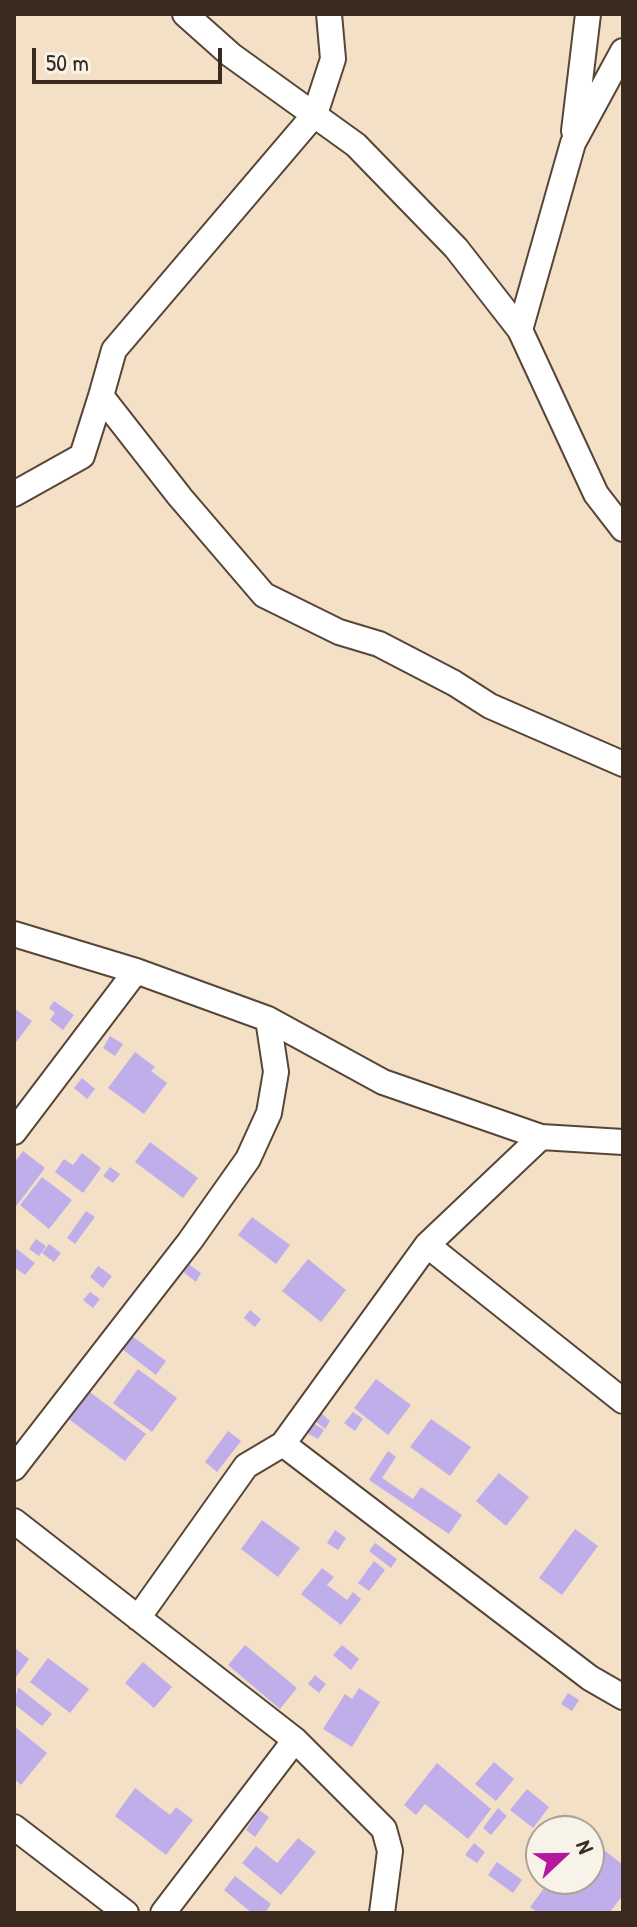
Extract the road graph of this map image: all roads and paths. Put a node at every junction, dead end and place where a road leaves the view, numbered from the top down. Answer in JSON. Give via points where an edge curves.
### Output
{"nodes":[{"id":1,"x":185,"y":14,"type":"edge"},
{"id":2,"x":329,"y":14,"type":"edge"},
{"id":3,"x":588,"y":14,"type":"edge"},
{"id":4,"x":623,"y":51,"type":"edge"},
{"id":5,"x":315,"y":114,"type":"junction"},
{"id":6,"x":573,"y":143,"type":"junction"},
{"id":7,"x":520,"y":330,"type":"junction"},
{"id":8,"x":101,"y":396,"type":"junction"},
{"id":9,"x":14,"y":494,"type":"edge"},
{"id":10,"x":623,"y":529,"type":"edge"},
{"id":11,"x":623,"y":764,"type":"edge"},
{"id":12,"x":14,"y":934,"type":"edge"},
{"id":13,"x":136,"y":971,"type":"junction"},
{"id":14,"x":268,"y":1019,"type":"junction"},
{"id":15,"x":14,"y":1132,"type":"edge"},
{"id":16,"x":541,"y":1137,"type":"junction"},
{"id":17,"x":623,"y":1142,"type":"edge"},
{"id":18,"x":427,"y":1245,"type":"junction"},
{"id":19,"x":623,"y":1401,"type":"edge"},
{"id":20,"x":283,"y":1444,"type":"junction"},
{"id":21,"x":14,"y":1468,"type":"edge"},
{"id":22,"x":14,"y":1521,"type":"edge"},
{"id":23,"x":138,"y":1618,"type":"junction"},
{"id":24,"x":623,"y":1697,"type":"edge"},
{"id":25,"x":295,"y":1740,"type":"junction"},
{"id":26,"x":14,"y":1827,"type":"edge"},
{"id":27,"x":126,"y":1913,"type":"edge"},
{"id":28,"x":163,"y":1913,"type":"edge"},
{"id":29,"x":382,"y":1913,"type":"edge"}],
"edges":[{"from":1,"to":5,"type":"street","via":[[231,55]]},
{"from":2,"to":5,"type":"street","via":[[333,59]]},
{"from":3,"to":6,"type":"street"},
{"from":4,"to":6,"type":"street"},
{"from":5,"to":7,"type":"street","via":[[356,145],[456,248]]},
{"from":5,"to":8,"type":"street","via":[[114,350]]},
{"from":6,"to":7,"type":"street"},
{"from":7,"to":10,"type":"street","via":[[596,494]]},
{"from":8,"to":9,"type":"street","via":[[82,456]]},
{"from":8,"to":11,"type":"street","via":[[264,595],[301,616],[379,644],[490,706]]},
{"from":12,"to":13,"type":"street"},
{"from":13,"to":14,"type":"street"},
{"from":13,"to":15,"type":"street"},
{"from":14,"to":16,"type":"street","via":[[383,1082]]},
{"from":14,"to":21,"type":"street","via":[[276,1072],[269,1113],[248,1159]]},
{"from":16,"to":17,"type":"street"},
{"from":16,"to":18,"type":"street"},
{"from":18,"to":19,"type":"street"},
{"from":18,"to":20,"type":"street"},
{"from":20,"to":23,"type":"street","via":[[246,1466]]},
{"from":20,"to":24,"type":"street","via":[[590,1678]]},
{"from":22,"to":23,"type":"street"},
{"from":23,"to":25,"type":"street"},
{"from":25,"to":28,"type":"street"},
{"from":25,"to":29,"type":"street","via":[[384,1829],[390,1851]]},
{"from":26,"to":27,"type":"street"}]}
